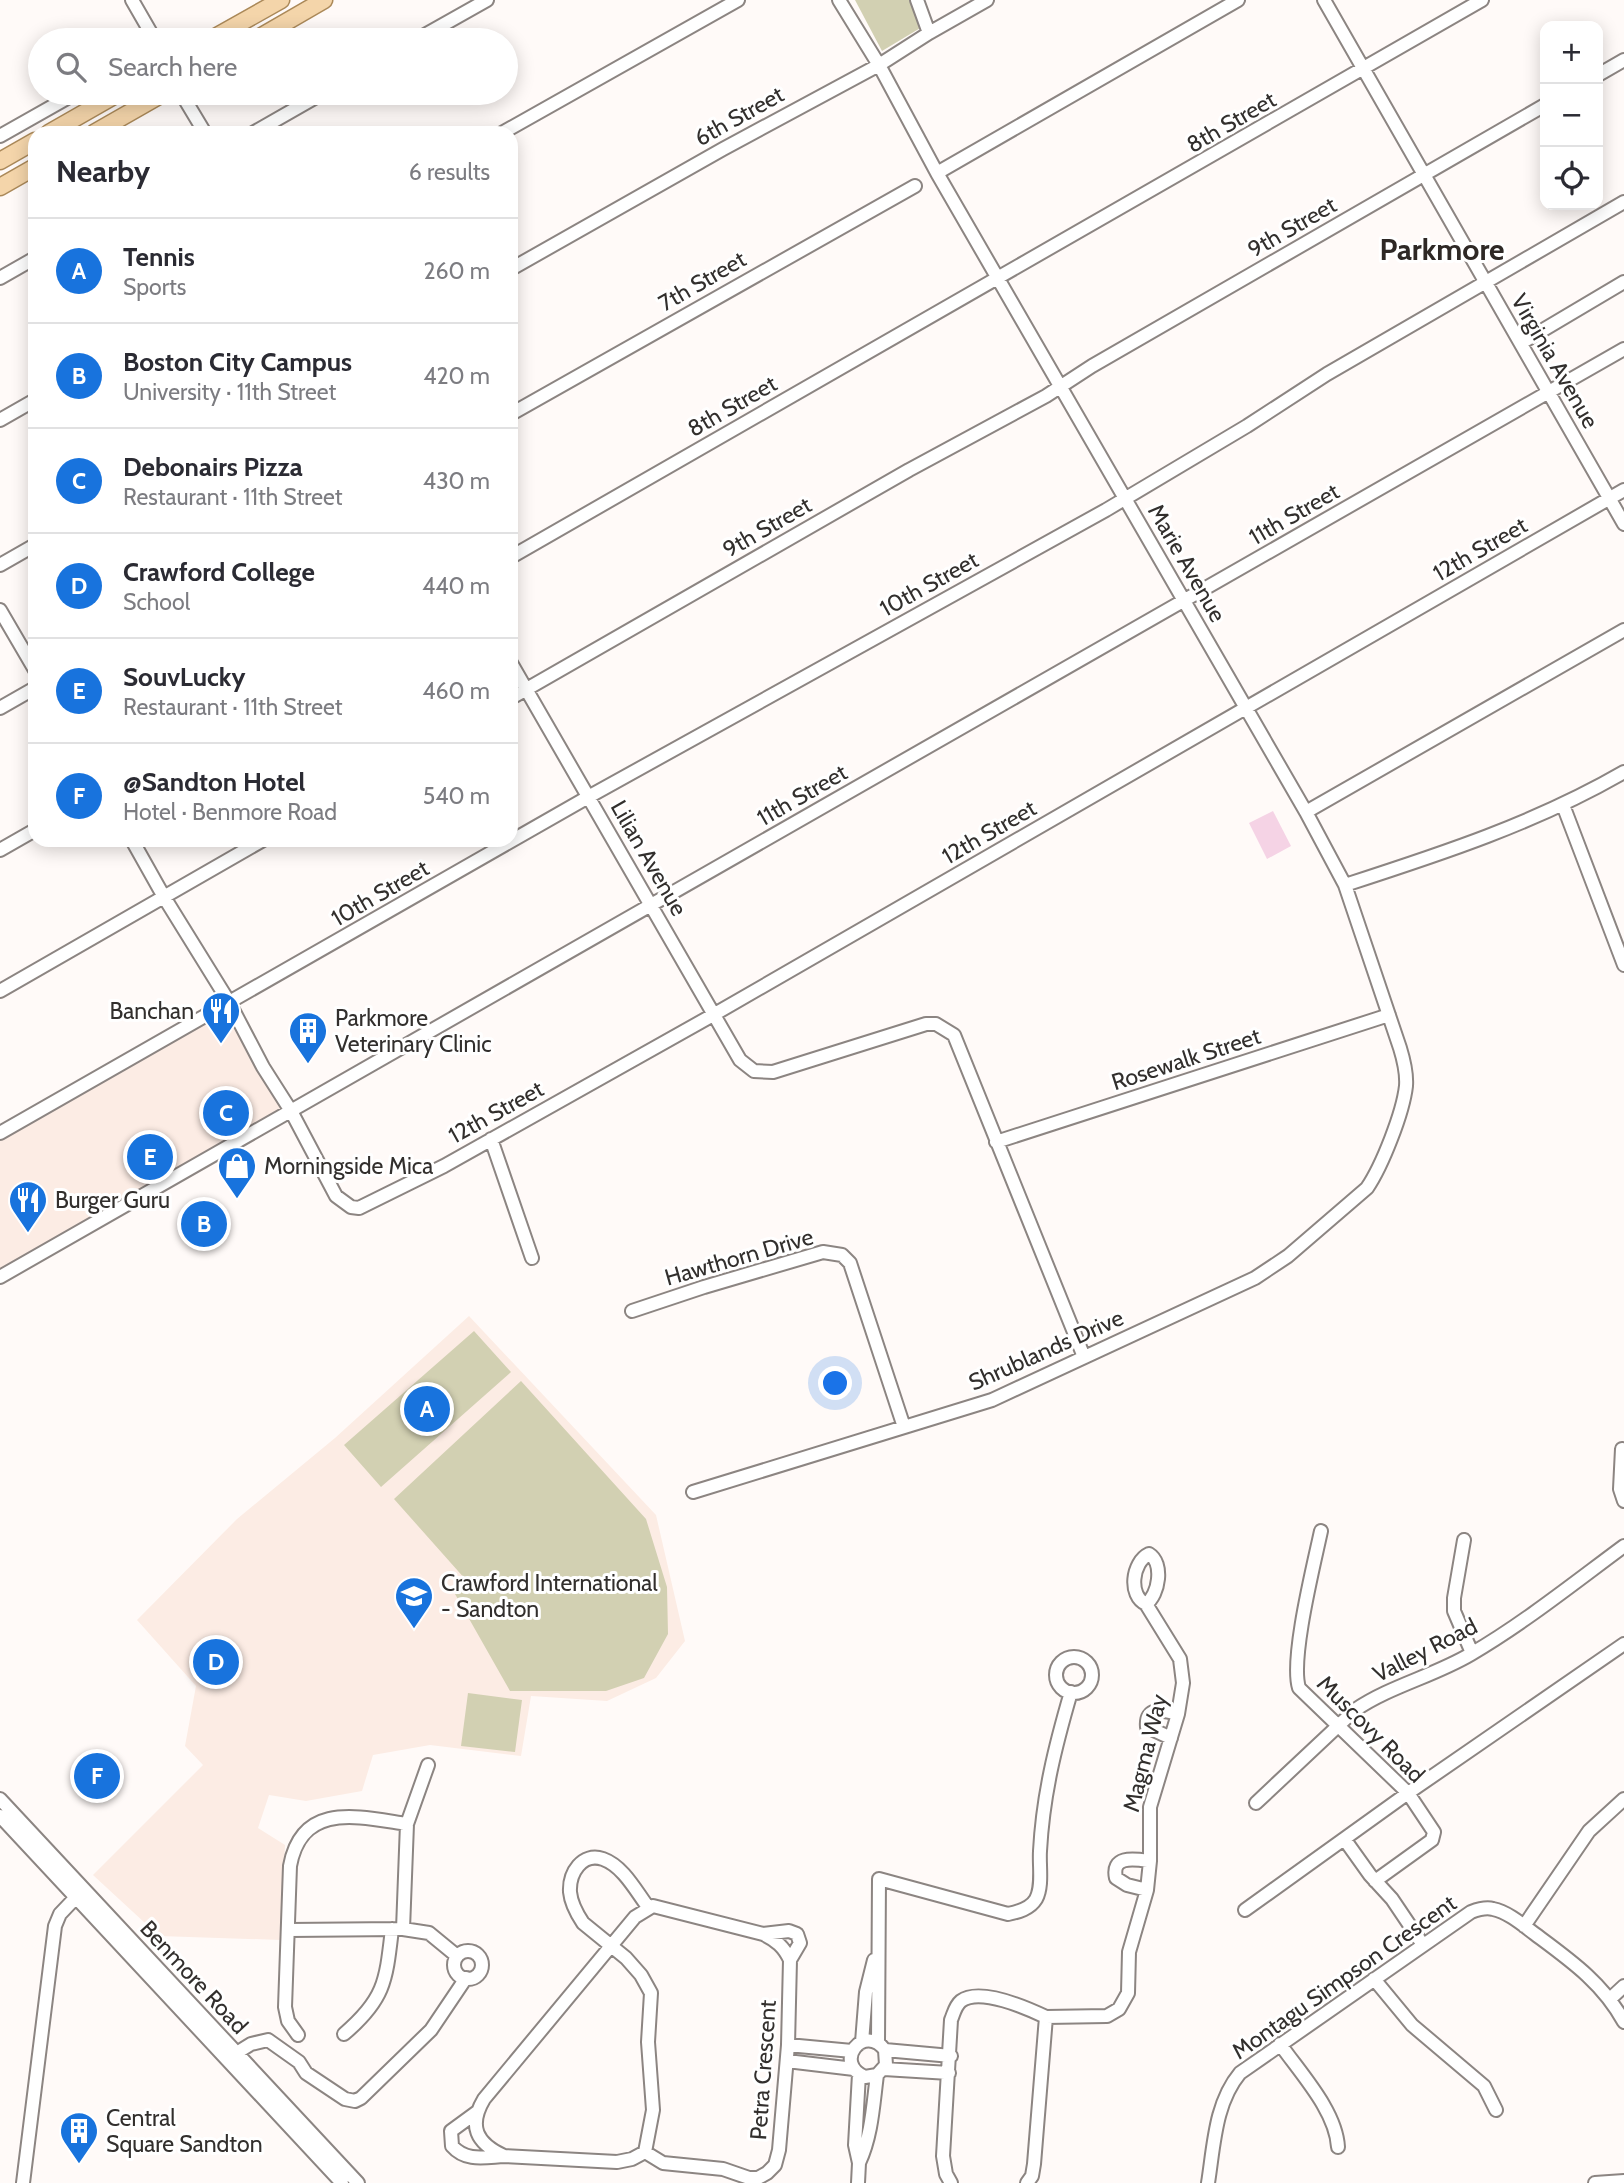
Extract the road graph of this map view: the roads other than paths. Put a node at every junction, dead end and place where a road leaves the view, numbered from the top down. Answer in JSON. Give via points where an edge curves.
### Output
{"nodes":[{"id":1,"x":132,"y":0,"type":"edge"},
{"id":2,"x":281,"y":0,"type":"edge"},
{"id":3,"x":324,"y":0,"type":"edge"},
{"id":4,"x":487,"y":0,"type":"edge"},
{"id":5,"x":738,"y":0,"type":"edge"},
{"id":6,"x":839,"y":0,"type":"edge"},
{"id":7,"x":917,"y":0,"type":"edge"},
{"id":8,"x":987,"y":0,"type":"edge"},
{"id":9,"x":1238,"y":0,"type":"edge"},
{"id":10,"x":1324,"y":0,"type":"edge"},
{"id":11,"x":1482,"y":0,"type":"edge"},
{"id":12,"x":148,"y":28,"type":"edge"},
{"id":13,"x":231,"y":28,"type":"edge"},
{"id":14,"x":276,"y":28,"type":"edge"},
{"id":15,"x":437,"y":28,"type":"edge"},
{"id":16,"x":929,"y":33,"type":"junction"},
{"id":17,"x":1624,"y":60,"type":"edge"},
{"id":18,"x":880,"y":65,"type":"junction"},
{"id":19,"x":1364,"y":69,"type":"junction"},
{"id":20,"x":1603,"y":72,"type":"edge"},
{"id":21,"x":55,"y":105,"type":"edge"},
{"id":22,"x":98,"y":105,"type":"edge"},
{"id":23,"x":143,"y":105,"type":"edge"},
{"id":24,"x":188,"y":105,"type":"edge"},
{"id":25,"x":303,"y":105,"type":"edge"},
{"id":26,"x":1540,"y":108,"type":"edge"},
{"id":27,"x":61,"y":126,"type":"edge"},
{"id":28,"x":106,"y":126,"type":"edge"},
{"id":29,"x":201,"y":126,"type":"edge"},
{"id":30,"x":265,"y":126,"type":"edge"},
{"id":31,"x":514,"y":126,"type":"edge"},
{"id":32,"x":0,"y":136,"type":"edge"},
{"id":33,"x":28,"y":145,"type":"edge"},
{"id":34,"x":0,"y":161,"type":"edge"},
{"id":35,"x":28,"y":171,"type":"edge"},
{"id":36,"x":937,"y":173,"type":"junction"},
{"id":37,"x":1424,"y":174,"type":"junction"},
{"id":38,"x":915,"y":186,"type":"dead end"},
{"id":39,"x":0,"y":187,"type":"edge"},
{"id":40,"x":1624,"y":202,"type":"edge"},
{"id":41,"x":28,"y":262,"type":"edge"},
{"id":42,"x":518,"y":266,"type":"edge"},
{"id":43,"x":0,"y":278,"type":"edge"},
{"id":44,"x":999,"y":278,"type":"junction"},
{"id":45,"x":1624,"y":282,"type":"edge"},
{"id":46,"x":1486,"y":283,"type":"junction"},
{"id":47,"x":1521,"y":343,"type":"junction"},
{"id":48,"x":1624,"y":349,"type":"edge"},
{"id":49,"x":1061,"y":385,"type":"junction"},
{"id":50,"x":1548,"y":392,"type":"junction"},
{"id":51,"x":28,"y":404,"type":"edge"},
{"id":52,"x":518,"y":410,"type":"edge"},
{"id":53,"x":0,"y":420,"type":"edge"},
{"id":54,"x":1624,"y":490,"type":"edge"},
{"id":55,"x":1125,"y":498,"type":"junction"},
{"id":56,"x":1609,"y":499,"type":"junction"},
{"id":57,"x":1624,"y":524,"type":"edge"},
{"id":58,"x":28,"y":549,"type":"edge"},
{"id":59,"x":518,"y":553,"type":"edge"},
{"id":60,"x":0,"y":565,"type":"edge"},
{"id":61,"x":1184,"y":601,"type":"junction"},
{"id":62,"x":0,"y":610,"type":"edge"},
{"id":63,"x":1624,"y":630,"type":"edge"},
{"id":64,"x":28,"y":658,"type":"edge"},
{"id":65,"x":518,"y":676,"type":"edge"},
{"id":66,"x":526,"y":690,"type":"junction"},
{"id":67,"x":28,"y":692,"type":"edge"},
{"id":68,"x":518,"y":694,"type":"edge"},
{"id":69,"x":0,"y":708,"type":"edge"},
{"id":70,"x":1246,"y":708,"type":"junction"},
{"id":71,"x":1624,"y":772,"type":"edge"},
{"id":72,"x":590,"y":796,"type":"junction"},
{"id":73,"x":1563,"y":805,"type":"junction"},
{"id":74,"x":1306,"y":812,"type":"junction"},
{"id":75,"x":28,"y":834,"type":"edge"},
{"id":76,"x":518,"y":837,"type":"edge"},
{"id":77,"x":136,"y":847,"type":"edge"},
{"id":78,"x":251,"y":847,"type":"edge"},
{"id":79,"x":501,"y":847,"type":"edge"},
{"id":80,"x":0,"y":850,"type":"edge"},
{"id":81,"x":1345,"y":885,"type":"junction"},
{"id":82,"x":164,"y":897,"type":"junction"},
{"id":83,"x":652,"y":905,"type":"junction"},
{"id":84,"x":1624,"y":965,"type":"edge"},
{"id":85,"x":0,"y":991,"type":"edge"},
{"id":86,"x":229,"y":1002,"type":"junction"},
{"id":87,"x":713,"y":1015,"type":"junction"},
{"id":88,"x":1388,"y":1015,"type":"junction"},
{"id":89,"x":291,"y":1111,"type":"junction"},
{"id":90,"x":0,"y":1133,"type":"edge"},
{"id":91,"x":491,"y":1139,"type":"junction"},
{"id":92,"x":996,"y":1142,"type":"junction"},
{"id":93,"x":1376,"y":1174,"type":"joint"},
{"id":94,"x":532,"y":1258,"type":"dead end"},
{"id":95,"x":0,"y":1277,"type":"edge"},
{"id":96,"x":632,"y":1311,"type":"dead end"},
{"id":97,"x":1084,"y":1357,"type":"junction"},
{"id":98,"x":904,"y":1427,"type":"junction"},
{"id":99,"x":1622,"y":1449,"type":"dead end"},
{"id":100,"x":692,"y":1492,"type":"dead end"},
{"id":101,"x":1624,"y":1501,"type":"edge"},
{"id":102,"x":1321,"y":1531,"type":"dead end"},
{"id":103,"x":1464,"y":1540,"type":"dead end"},
{"id":104,"x":1624,"y":1546,"type":"edge"},
{"id":105,"x":1146,"y":1604,"type":"dead end"},
{"id":106,"x":1624,"y":1644,"type":"edge"},
{"id":107,"x":1472,"y":1653,"type":"junction"},
{"id":108,"x":1071,"y":1692,"type":"dead end"},
{"id":109,"x":1178,"y":1714,"type":"junction"},
{"id":110,"x":1338,"y":1725,"type":"junction"},
{"id":111,"x":1171,"y":1738,"type":"junction"},
{"id":112,"x":428,"y":1765,"type":"dead end"},
{"id":113,"x":1408,"y":1793,"type":"junction"},
{"id":114,"x":0,"y":1799,"type":"edge"},
{"id":115,"x":1624,"y":1799,"type":"edge"},
{"id":116,"x":1256,"y":1803,"type":"dead end"},
{"id":117,"x":0,"y":1816,"type":"edge"},
{"id":118,"x":407,"y":1824,"type":"junction"},
{"id":119,"x":1345,"y":1840,"type":"junction"},
{"id":120,"x":1150,"y":1861,"type":"junction"},
{"id":121,"x":1375,"y":1881,"type":"junction"},
{"id":122,"x":1147,"y":1890,"type":"junction"},
{"id":123,"x":80,"y":1893,"type":"junction"},
{"id":124,"x":648,"y":1907,"type":"junction"},
{"id":125,"x":1245,"y":1910,"type":"dead end"},
{"id":126,"x":1524,"y":1926,"type":"junction"},
{"id":127,"x":398,"y":1929,"type":"junction"},
{"id":128,"x":289,"y":1930,"type":"junction"},
{"id":129,"x":763,"y":1934,"type":"junction"},
{"id":130,"x":612,"y":1945,"type":"junction"},
{"id":131,"x":1423,"y":1945,"type":"junction"},
{"id":132,"x":877,"y":1950,"type":"junction"},
{"id":133,"x":457,"y":1956,"type":"junction"},
{"id":134,"x":790,"y":1960,"type":"junction"},
{"id":135,"x":466,"y":1978,"type":"junction"},
{"id":136,"x":1374,"y":1979,"type":"junction"},
{"id":137,"x":1624,"y":1986,"type":"edge"},
{"id":138,"x":1610,"y":1999,"type":"junction"},
{"id":139,"x":1046,"y":2017,"type":"junction"},
{"id":140,"x":1624,"y":2022,"type":"edge"},
{"id":141,"x":344,"y":2034,"type":"dead end"},
{"id":142,"x":298,"y":2035,"type":"dead end"},
{"id":143,"x":1280,"y":2044,"type":"junction"},
{"id":144,"x":788,"y":2045,"type":"junction"},
{"id":145,"x":857,"y":2046,"type":"junction"},
{"id":146,"x":881,"y":2047,"type":"junction"},
{"id":147,"x":231,"y":2056,"type":"junction"},
{"id":148,"x":951,"y":2056,"type":"junction"},
{"id":149,"x":787,"y":2061,"type":"junction"},
{"id":150,"x":857,"y":2072,"type":"junction"},
{"id":151,"x":880,"y":2072,"type":"junction"},
{"id":152,"x":949,"y":2073,"type":"junction"},
{"id":153,"x":1496,"y":2110,"type":"dead end"},
{"id":154,"x":477,"y":2112,"type":"junction"},
{"id":155,"x":1338,"y":2147,"type":"dead end"},
{"id":156,"x":645,"y":2152,"type":"junction"},
{"id":157,"x":504,"y":2156,"type":"junction"},
{"id":158,"x":859,"y":2162,"type":"junction"},
{"id":159,"x":1624,"y":2181,"type":"edge"},
{"id":160,"x":23,"y":2183,"type":"edge"},
{"id":161,"x":342,"y":2183,"type":"edge"},
{"id":162,"x":358,"y":2183,"type":"edge"},
{"id":163,"x":858,"y":2183,"type":"edge"},
{"id":164,"x":951,"y":2183,"type":"edge"},
{"id":165,"x":1027,"y":2183,"type":"edge"},
{"id":166,"x":1208,"y":2183,"type":"edge"},
{"id":167,"x":1595,"y":2183,"type":"edge"}],
"edges":[{"from":1,"to":12,"type":"street"},
{"from":2,"to":13,"type":"main road"},
{"from":3,"to":14,"type":"main road"},
{"from":4,"to":15,"type":"street"},
{"from":5,"to":31,"type":"street"},
{"from":6,"to":18,"type":"street","name":"Marie Avenue"},
{"from":7,"to":16,"type":"street"},
{"from":8,"to":16,"type":"street","name":"6th Street"},
{"from":9,"to":36,"type":"street"},
{"from":10,"to":19,"type":"street","name":"Virginia Avenue"},
{"from":11,"to":19,"type":"street","name":"8th Street"},
{"from":16,"to":18,"type":"street","name":"6th Street"},
{"from":17,"to":20,"type":"street"},
{"from":18,"to":36,"type":"street","name":"Marie Avenue"},
{"from":18,"to":42,"type":"street","name":"6th Street"},
{"from":19,"to":37,"type":"street","name":"Virginia Avenue"},
{"from":19,"to":44,"type":"street","name":"8th Street"},
{"from":21,"to":32,"type":"street"},
{"from":22,"to":27,"type":"main road"},
{"from":23,"to":28,"type":"main road"},
{"from":24,"to":29,"type":"street"},
{"from":25,"to":30,"type":"street"},
{"from":26,"to":37,"type":"street","name":"9th Street"},
{"from":33,"to":34,"type":"main road"},
{"from":35,"to":39,"type":"main road"},
{"from":36,"to":44,"type":"street","name":"Marie Avenue"},
{"from":37,"to":46,"type":"street","name":"Virginia Avenue"},
{"from":37,"to":49,"type":"street","name":"9th Street"},
{"from":38,"to":52,"type":"street","name":"7th Street"},
{"from":40,"to":46,"type":"street","name":"10th Street"},
{"from":41,"to":43,"type":"street"},
{"from":44,"to":49,"type":"street","name":"Marie Avenue"},
{"from":44,"to":59,"type":"street","name":"8th Street"},
{"from":45,"to":47,"type":"street"},
{"from":46,"to":47,"type":"street","name":"Virginia Avenue"},
{"from":46,"to":55,"type":"street","name":"10th Street"},
{"from":47,"to":50,"type":"street","name":"Virginia Avenue"},
{"from":48,"to":50,"type":"street","name":"11th Street"},
{"from":49,"to":55,"type":"street","name":"Marie Avenue"},
{"from":49,"to":66,"type":"street","name":"9th Street"},
{"from":50,"to":56,"type":"street","name":"Virginia Avenue"},
{"from":50,"to":61,"type":"street","name":"11th Street"},
{"from":51,"to":53,"type":"street"},
{"from":54,"to":56,"type":"street","name":"12th Street"},
{"from":55,"to":61,"type":"street","name":"Marie Avenue"},
{"from":55,"to":72,"type":"street","name":"10th Street"},
{"from":56,"to":57,"type":"street","name":"Virginia Avenue"},
{"from":56,"to":70,"type":"street","name":"12th Street"},
{"from":58,"to":60,"type":"street"},
{"from":61,"to":70,"type":"street","name":"Marie Avenue"},
{"from":61,"to":83,"type":"street","name":"11th Street"},
{"from":62,"to":64,"type":"street"},
{"from":63,"to":74,"type":"street"},
{"from":65,"to":66,"type":"street","name":"Lilian Avenue"},
{"from":66,"to":68,"type":"street","name":"9th Street"},
{"from":66,"to":72,"type":"street","name":"Lilian Avenue"},
{"from":67,"to":69,"type":"street"},
{"from":70,"to":74,"type":"street","name":"Marie Avenue"},
{"from":70,"to":87,"type":"street","name":"12th Street"},
{"from":71,"to":73,"type":"street"},
{"from":72,"to":76,"type":"street","name":"10th Street"},
{"from":72,"to":83,"type":"street","name":"Lilian Avenue"},
{"from":73,"to":81,"type":"street","via":[[1473,843]]},
{"from":73,"to":84,"type":"street"},
{"from":74,"to":81,"type":"street","name":"Marie Avenue"},
{"from":75,"to":80,"type":"street"},
{"from":77,"to":82,"type":"street"},
{"from":78,"to":82,"type":"street"},
{"from":79,"to":86,"type":"street","name":"10th Street"},
{"from":81,"to":88,"type":"street","name":"Marie Avenue"},
{"from":82,"to":85,"type":"street"},
{"from":82,"to":86,"type":"street"},
{"from":83,"to":87,"type":"street","name":"Lilian Avenue"},
{"from":83,"to":89,"type":"street","name":"11th Street"},
{"from":86,"to":89,"type":"street"},
{"from":86,"to":90,"type":"street"},
{"from":87,"to":91,"type":"street","name":"12th Street"},
{"from":87,"to":92,"type":"street","name":"Lilian Avenue","via":[[740,1060],[754,1071],[773,1072],[936,1024],[957,1039]]},
{"from":88,"to":92,"type":"street","name":"Rosewalk Street"},
{"from":88,"to":93,"type":"street","name":"Marie Avenue","via":[[1405,1065],[1406,1086]]},
{"from":89,"to":91,"type":"street","name":"12th Street","via":[[336,1196],[356,1208]]},
{"from":89,"to":95,"type":"street","name":"11th Street"},
{"from":91,"to":94,"type":"street"},
{"from":92,"to":97,"type":"street"},
{"from":93,"to":97,"type":"street","name":"Shrublands Drive","via":[[1348,1207],[1271,1268]]},
{"from":96,"to":98,"type":"street","name":"Hawthorn Drive","via":[[823,1252],[842,1255],[850,1264]]},
{"from":97,"to":98,"type":"street","name":"Shrublands Drive","via":[[1009,1393]]},
{"from":98,"to":100,"type":"street","name":"Shrublands Drive"},
{"from":99,"to":101,"type":"street","via":[[1620,1489]]},
{"from":102,"to":110,"type":"street","name":"Muscovy Road","via":[[1296,1679],[1303,1695]]},
{"from":103,"to":107,"type":"street","via":[[1454,1611]]},
{"from":104,"to":107,"type":"street","name":"Valley Road"},
{"from":105,"to":109,"type":"street","name":"Magma Way","via":[[1183,1668]]},
{"from":106,"to":113,"type":"street"},
{"from":107,"to":110,"type":"street","name":"Valley Road","via":[[1368,1702]]},
{"from":108,"to":132,"type":"street","via":[[1046,1788],[1036,1898],[1008,1914],[879,1879]]},
{"from":109,"to":111,"type":"street","name":"Magma Way"},
{"from":109,"to":111,"type":"street","via":[[1155,1710],[1146,1721],[1150,1731]]},
{"from":110,"to":113,"type":"street","name":"Muscovy Road"},
{"from":110,"to":116,"type":"street","name":"Valley Road"},
{"from":111,"to":120,"type":"street","name":"Magma Way","via":[[1150,1807]]},
{"from":112,"to":118,"type":"street"},
{"from":113,"to":119,"type":"street"},
{"from":113,"to":121,"type":"street","name":"Muscovy Road","via":[[1434,1837]]},
{"from":114,"to":123,"type":"street","name":"Benmore Road"},
{"from":115,"to":126,"type":"street","via":[[1589,1831]]},
{"from":117,"to":123,"type":"street","name":"Benmore Road"},
{"from":118,"to":127,"type":"street"},
{"from":118,"to":128,"type":"street","via":[[332,1818],[310,1828],[292,1854]]},
{"from":119,"to":121,"type":"street"},
{"from":119,"to":125,"type":"street"},
{"from":120,"to":122,"type":"street","name":"Magma Way"},
{"from":120,"to":122,"type":"street","via":[[1123,1860],[1115,1869],[1120,1882]]},
{"from":121,"to":131,"type":"street"},
{"from":122,"to":139,"type":"street","name":"Magma Way","via":[[1129,1952],[1128,1993],[1119,2009],[1099,2017]]},
{"from":123,"to":147,"type":"street","name":"Benmore Road"},
{"from":123,"to":160,"type":"street","via":[[55,1926]]},
{"from":124,"to":129,"type":"street"},
{"from":124,"to":130,"type":"street"},
{"from":124,"to":130,"type":"street","via":[[612,1864],[594,1858],[579,1863],[570,1892],[576,1913]]},
{"from":126,"to":131,"type":"street","name":"Montagu Simpson Crescent","via":[[1495,1909],[1479,1909]]},
{"from":126,"to":138,"type":"street","name":"Montagu Simpson Crescent","via":[[1584,1971]]},
{"from":127,"to":128,"type":"street"},
{"from":127,"to":133,"type":"street","via":[[429,1933]]},
{"from":127,"to":141,"type":"street","via":[[380,1994]]},
{"from":128,"to":142,"type":"street","via":[[285,2007]]},
{"from":129,"to":134,"type":"street","via":[[777,1942]]},
{"from":129,"to":134,"type":"street","name":"Petra Crescent","via":[[797,1934],[800,1942]]},
{"from":130,"to":154,"type":"street"},
{"from":130,"to":156,"type":"street","via":[[635,1967],[651,1993],[648,2042],[653,2109]]},
{"from":131,"to":136,"type":"street","name":"Montagu Simpson Crescent"},
{"from":132,"to":145,"type":"street"},
{"from":132,"to":146,"type":"street"},
{"from":133,"to":135,"type":"street","via":[[455,1970]]},
{"from":133,"to":135,"type":"street","via":[[469,1951],[480,1958],[481,1971]]},
{"from":134,"to":144,"type":"street","name":"Petra Crescent"},
{"from":135,"to":147,"type":"street","via":[[431,2030],[361,2098],[350,2101],[312,2066],[268,2040]]},
{"from":136,"to":143,"type":"street","name":"Montagu Simpson Crescent"},
{"from":136,"to":153,"type":"street","via":[[1412,2025],[1481,2083]]},
{"from":137,"to":138,"type":"street"},
{"from":138,"to":140,"type":"street","name":"Montagu Simpson Crescent"},
{"from":139,"to":148,"type":"street","via":[[1003,2000],[967,1998],[955,2008],[951,2020]]},
{"from":139,"to":165,"type":"street","via":[[1034,2164]]},
{"from":143,"to":155,"type":"street","via":[[1328,2113]]},
{"from":143,"to":166,"type":"street","name":"Montagu Simpson Crescent","via":[[1241,2073],[1227,2091]]},
{"from":144,"to":145,"type":"street"},
{"from":144,"to":149,"type":"street","name":"Petra Crescent"},
{"from":145,"to":146,"type":"street"},
{"from":145,"to":150,"type":"street","via":[[851,2060]]},
{"from":146,"to":148,"type":"street"},
{"from":146,"to":151,"type":"street","via":[[887,2060]]},
{"from":147,"to":161,"type":"street","name":"Benmore Road"},
{"from":147,"to":162,"type":"street","name":"Benmore Road"},
{"from":148,"to":152,"type":"street"},
{"from":149,"to":150,"type":"street"},
{"from":149,"to":156,"type":"street","name":"Petra Crescent","via":[[778,2157],[767,2173],[749,2178],[723,2169],[663,2163]]},
{"from":150,"to":151,"type":"street","via":[[865,2077]]},
{"from":150,"to":158,"type":"street","via":[[855,2145]]},
{"from":151,"to":152,"type":"street"},
{"from":151,"to":158,"type":"street","via":[[871,2126]]},
{"from":152,"to":164,"type":"street","via":[[943,2156]]},
{"from":154,"to":157,"type":"street","via":[[479,2137]]},
{"from":154,"to":157,"type":"street","via":[[451,2131],[452,2146],[468,2157]]},
{"from":156,"to":157,"type":"street","via":[[617,2162]]},
{"from":158,"to":163,"type":"street"},
{"from":159,"to":167,"type":"street"}]}
